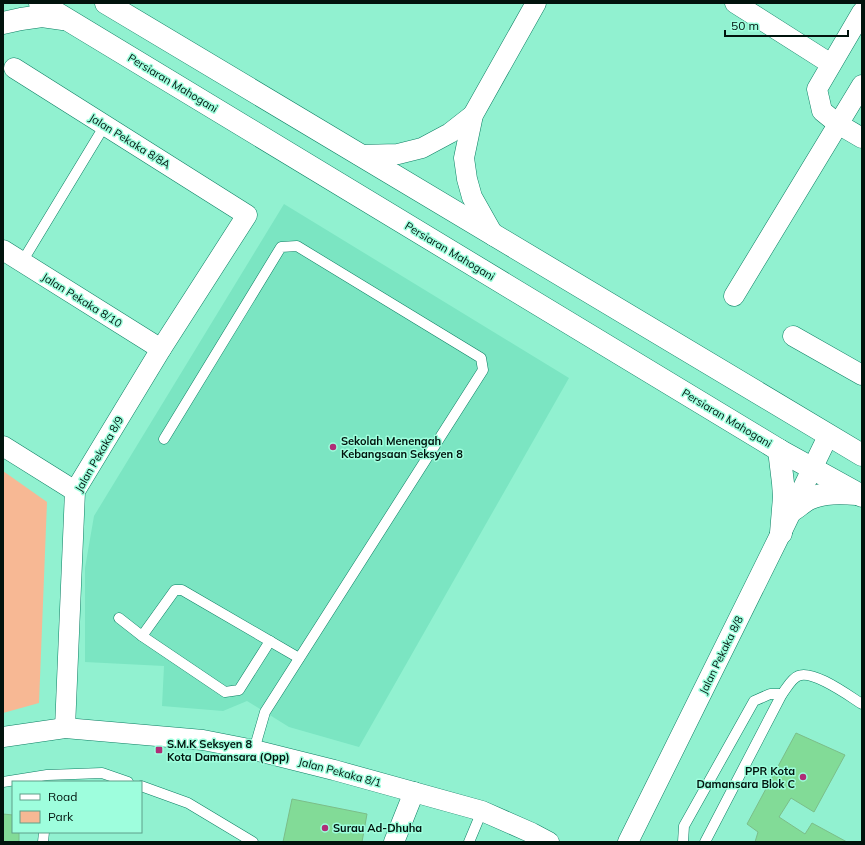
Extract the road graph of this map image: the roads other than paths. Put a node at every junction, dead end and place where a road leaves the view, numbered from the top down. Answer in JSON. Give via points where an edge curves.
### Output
{"nodes":[{"id":1,"x":40,"y":3,"type":"edge"},
{"id":2,"x":106,"y":3,"type":"edge"},
{"id":3,"x":536,"y":3,"type":"edge"},
{"id":4,"x":735,"y":3,"type":"edge"},
{"id":5,"x":862,"y":12,"type":"edge"},
{"id":6,"x":68,"y":20,"type":"junction"},
{"id":7,"x":3,"y":23,"type":"edge"},
{"id":8,"x":831,"y":64,"type":"junction"},
{"id":9,"x":14,"y":68,"type":"dead end"},
{"id":10,"x":862,"y":85,"type":"edge"},
{"id":11,"x":473,"y":115,"type":"junction"},
{"id":12,"x":838,"y":124,"type":"junction"},
{"id":13,"x":105,"y":125,"type":"junction"},
{"id":14,"x":862,"y":138,"type":"edge"},
{"id":15,"x":359,"y":155,"type":"junction"},
{"id":16,"x":247,"y":215,"type":"joint"},
{"id":17,"x":494,"y":236,"type":"junction"},
{"id":18,"x":3,"y":250,"type":"edge"},
{"id":19,"x":22,"y":262,"type":"junction"},
{"id":20,"x":734,"y":296,"type":"dead end"},
{"id":21,"x":793,"y":336,"type":"dead end"},
{"id":22,"x":161,"y":349,"type":"junction"},
{"id":23,"x":862,"y":375,"type":"edge"},
{"id":24,"x":828,"y":436,"type":"junction"},
{"id":25,"x":164,"y":439,"type":"dead end"},
{"id":26,"x":3,"y":446,"type":"edge"},
{"id":27,"x":779,"y":450,"type":"junction"},
{"id":28,"x":862,"y":456,"type":"edge"},
{"id":29,"x":813,"y":468,"type":"junction"},
{"id":30,"x":75,"y":491,"type":"junction"},
{"id":31,"x":860,"y":495,"type":"edge"},
{"id":32,"x":793,"y":510,"type":"junction"},
{"id":33,"x":781,"y":533,"type":"junction"},
{"id":34,"x":119,"y":618,"type":"dead end"},
{"id":35,"x":142,"y":636,"type":"junction"},
{"id":36,"x":270,"y":641,"type":"junction"},
{"id":37,"x":299,"y":658,"type":"junction"},
{"id":38,"x":782,"y":694,"type":"junction"},
{"id":39,"x":862,"y":704,"type":"edge"},
{"id":40,"x":65,"y":728,"type":"junction"},
{"id":41,"x":3,"y":737,"type":"edge"},
{"id":42,"x":254,"y":750,"type":"junction"},
{"id":43,"x":47,"y":779,"type":"edge"},
{"id":44,"x":18,"y":781,"type":"edge"},
{"id":45,"x":125,"y":781,"type":"edge"},
{"id":46,"x":142,"y":786,"type":"edge"},
{"id":47,"x":414,"y":792,"type":"junction"},
{"id":48,"x":482,"y":811,"type":"junction"},
{"id":49,"x":250,"y":841,"type":"edge"},
{"id":50,"x":394,"y":842,"type":"edge"},
{"id":51,"x":469,"y":842,"type":"edge"},
{"id":52,"x":549,"y":842,"type":"edge"},
{"id":53,"x":628,"y":842,"type":"edge"},
{"id":54,"x":683,"y":842,"type":"edge"},
{"id":55,"x":705,"y":842,"type":"edge"}],
"edges":[{"from":1,"to":6,"type":"main road","name":"Persiaran Mahogani"},
{"from":2,"to":15,"type":"main road"},
{"from":3,"to":11,"type":"street"},
{"from":4,"to":8,"type":"street"},
{"from":5,"to":8,"type":"street"},
{"from":6,"to":7,"type":"main road","via":[[42,16]]},
{"from":6,"to":27,"type":"main road","name":"Persiaran Mahogani"},
{"from":8,"to":12,"type":"street","via":[[817,88],[822,111]]},
{"from":9,"to":13,"type":"street","name":"Jalan Pekaka 8/8A"},
{"from":10,"to":12,"type":"street"},
{"from":11,"to":15,"type":"street","via":[[450,133],[422,148],[398,154]]},
{"from":11,"to":17,"type":"street","via":[[464,158],[467,179],[472,197]]},
{"from":12,"to":14,"type":"street"},
{"from":12,"to":20,"type":"street"},
{"from":13,"to":16,"type":"street","name":"Jalan Pekaka 8/8A"},
{"from":13,"to":19,"type":"lane"},
{"from":15,"to":17,"type":"main road"},
{"from":16,"to":22,"type":"street","name":"Jalan Pekaka 8/9"},
{"from":17,"to":24,"type":"main road"},
{"from":18,"to":19,"type":"street","name":"Jalan Pekaka 8/10"},
{"from":19,"to":22,"type":"street","name":"Jalan Pekaka 8/10"},
{"from":21,"to":23,"type":"street"},
{"from":22,"to":30,"type":"street","name":"Jalan Pekaka 8/9"},
{"from":24,"to":28,"type":"main road"},
{"from":24,"to":29,"type":"street","name":"Jalan Pekaka 8/8"},
{"from":25,"to":37,"type":"lane","via":[[282,247],[297,246],[481,358],[482,370]]},
{"from":26,"to":30,"type":"street"},
{"from":27,"to":29,"type":"main road","name":"Persiaran Mahogani"},
{"from":27,"to":33,"type":"main road","via":[[784,497]]},
{"from":29,"to":31,"type":"main road","name":"Persiaran Mahogani"},
{"from":29,"to":32,"type":"street","name":"Jalan Pekaka 8/8"},
{"from":30,"to":40,"type":"street","name":"Jalan Pekaka 8/9"},
{"from":31,"to":32,"type":"main road","via":[[822,495],[810,498]]},
{"from":32,"to":33,"type":"street","name":"Jalan Pekaka 8/8"},
{"from":33,"to":53,"type":"street","name":"Jalan Pekaka 8/8"},
{"from":34,"to":35,"type":"lane"},
{"from":35,"to":36,"type":"lane","via":[[175,590],[182,590]]},
{"from":35,"to":36,"type":"lane","via":[[225,692],[239,690]]},
{"from":36,"to":37,"type":"lane"},
{"from":37,"to":42,"type":"lane","via":[[265,712]]},
{"from":38,"to":39,"type":"lane","via":[[794,678],[810,675],[820,678]]},
{"from":38,"to":54,"type":"lane","via":[[770,694],[754,701],[684,826]]},
{"from":38,"to":55,"type":"lane"},
{"from":40,"to":41,"type":"street","name":"Jalan Pekaka 8/1"},
{"from":40,"to":42,"type":"street","name":"Jalan Pekaka 8/1","via":[[203,740]]},
{"from":42,"to":47,"type":"street","name":"Jalan Pekaka 8/1"},
{"from":43,"to":44,"type":"lane"},
{"from":43,"to":45,"type":"lane","via":[[102,773]]},
{"from":46,"to":49,"type":"lane","via":[[188,803]]},
{"from":47,"to":48,"type":"street","name":"Jalan Pekaka 8/1"},
{"from":47,"to":50,"type":"street"},
{"from":48,"to":51,"type":"lane"},
{"from":48,"to":52,"type":"street","name":"Jalan Pekaka 8/1"}]}
